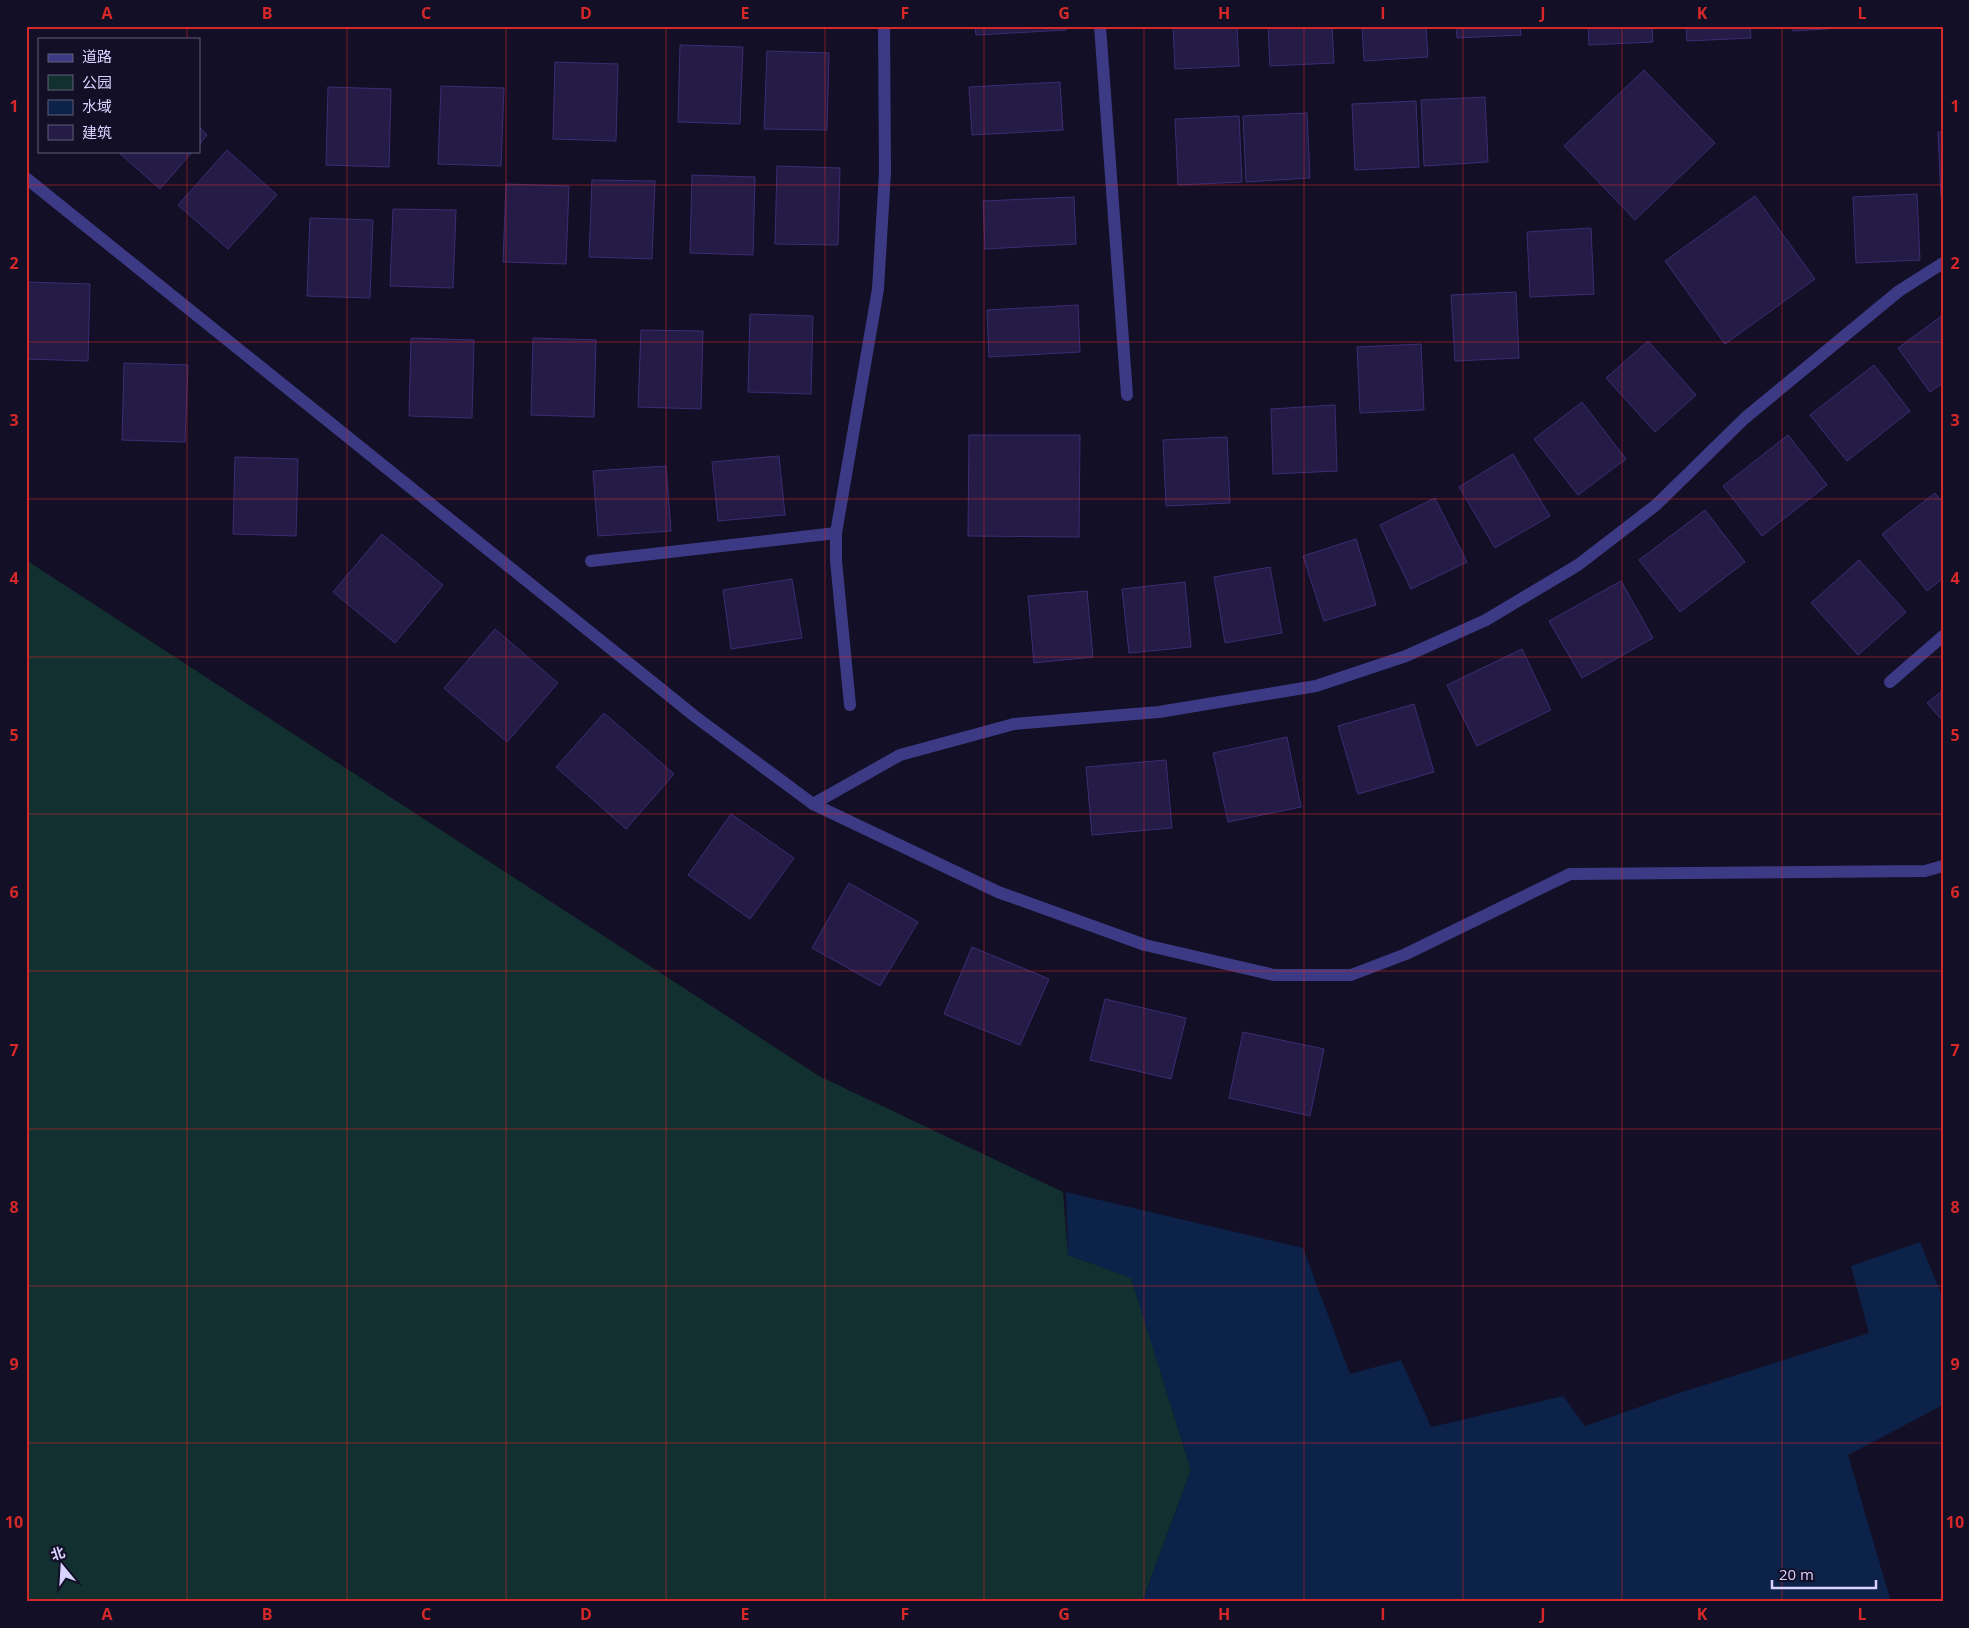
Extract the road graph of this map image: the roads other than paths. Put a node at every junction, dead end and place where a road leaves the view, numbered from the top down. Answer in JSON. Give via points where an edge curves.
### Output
{"nodes":[{"id":1,"x":884,"y":26,"type":"edge"},
{"id":2,"x":1100,"y":26,"type":"edge"},
{"id":3,"x":26,"y":178,"type":"edge"},
{"id":4,"x":1943,"y":263,"type":"edge"},
{"id":5,"x":1127,"y":395,"type":"dead end"},
{"id":6,"x":836,"y":532,"type":"junction"},
{"id":7,"x":590,"y":561,"type":"dead end"},
{"id":8,"x":1943,"y":636,"type":"edge"},
{"id":9,"x":1890,"y":682,"type":"dead end"},
{"id":10,"x":850,"y":705,"type":"dead end"},
{"id":11,"x":813,"y":804,"type":"junction"},
{"id":12,"x":1943,"y":866,"type":"edge"}],
"edges":[{"from":1,"to":6,"type":"street","via":[[885,172],[878,289]]},
{"from":2,"to":5,"type":"street"},
{"from":3,"to":11,"type":"street","via":[[697,718]]},
{"from":4,"to":11,"type":"street","via":[[1899,291],[1745,418],[1656,505],[1578,565],[1486,620],[1406,656],[1316,686],[1159,712],[1014,724],[900,754]]},
{"from":6,"to":7,"type":"street"},
{"from":6,"to":10,"type":"street"},
{"from":8,"to":9,"type":"street"},
{"from":11,"to":12,"type":"street","via":[[998,892],[1144,946],[1274,975],[1351,975],[1406,954],[1570,874],[1925,871]]}]}
